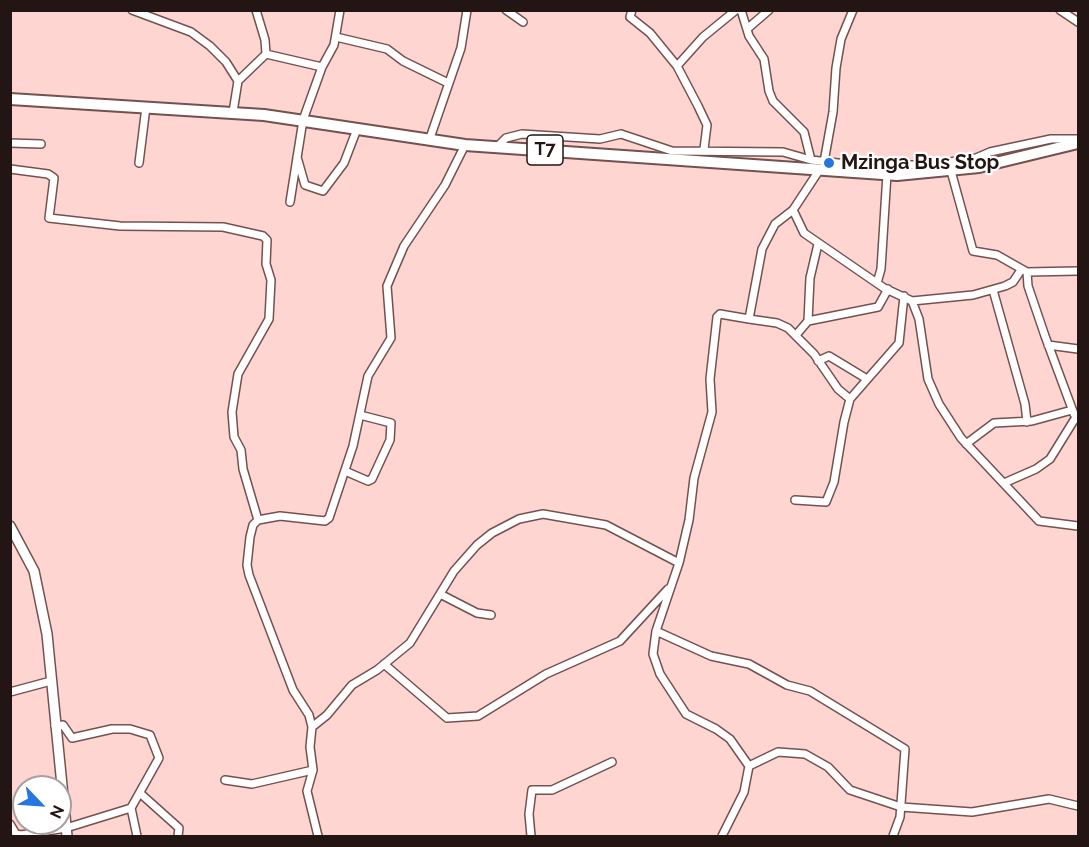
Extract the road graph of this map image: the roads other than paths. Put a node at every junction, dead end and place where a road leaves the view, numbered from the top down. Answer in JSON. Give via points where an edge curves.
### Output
{"nodes":[{"id":1,"x":132,"y":10,"type":"edge"},
{"id":2,"x":256,"y":10,"type":"edge"},
{"id":3,"x":340,"y":10,"type":"edge"},
{"id":4,"x":467,"y":10,"type":"edge"},
{"id":5,"x":506,"y":10,"type":"edge"},
{"id":6,"x":632,"y":10,"type":"edge"},
{"id":7,"x":738,"y":10,"type":"edge"},
{"id":8,"x":769,"y":10,"type":"edge"},
{"id":9,"x":853,"y":10,"type":"edge"},
{"id":10,"x":1060,"y":10,"type":"edge"},
{"id":11,"x":523,"y":22,"type":"dead end"},
{"id":12,"x":1078,"y":22,"type":"edge"},
{"id":13,"x":747,"y":29,"type":"junction"},
{"id":14,"x":336,"y":37,"type":"junction"},
{"id":15,"x":266,"y":54,"type":"junction"},
{"id":16,"x":677,"y":66,"type":"junction"},
{"id":17,"x":322,"y":67,"type":"junction"},
{"id":18,"x":238,"y":81,"type":"junction"},
{"id":19,"x":448,"y":83,"type":"junction"},
{"id":20,"x":10,"y":99,"type":"edge"},
{"id":21,"x":146,"y":107,"type":"junction"},
{"id":22,"x":233,"y":112,"type":"junction"},
{"id":23,"x":303,"y":120,"type":"junction"},
{"id":24,"x":357,"y":129,"type":"junction"},
{"id":25,"x":430,"y":138,"type":"junction"},
{"id":26,"x":1078,"y":141,"type":"edge"},
{"id":27,"x":10,"y":143,"type":"edge"},
{"id":28,"x":41,"y":144,"type":"dead end"},
{"id":29,"x":465,"y":145,"type":"junction"},
{"id":30,"x":498,"y":146,"type":"junction"},
{"id":31,"x":704,"y":149,"type":"junction"},
{"id":32,"x":297,"y":157,"type":"junction"},
{"id":33,"x":811,"y":160,"type":"junction"},
{"id":34,"x":139,"y":163,"type":"dead end"},
{"id":35,"x":822,"y":165,"type":"junction"},
{"id":36,"x":10,"y":169,"type":"edge"},
{"id":37,"x":951,"y":171,"type":"junction"},
{"id":38,"x":887,"y":174,"type":"junction"},
{"id":39,"x":290,"y":202,"type":"dead end"},
{"id":40,"x":793,"y":210,"type":"junction"},
{"id":41,"x":818,"y":244,"type":"junction"},
{"id":42,"x":1024,"y":271,"type":"junction"},
{"id":43,"x":1078,"y":271,"type":"edge"},
{"id":44,"x":877,"y":283,"type":"junction"},
{"id":45,"x":888,"y":290,"type":"junction"},
{"id":46,"x":993,"y":290,"type":"junction"},
{"id":47,"x":904,"y":296,"type":"junction"},
{"id":48,"x":912,"y":301,"type":"junction"},
{"id":49,"x":749,"y":319,"type":"junction"},
{"id":50,"x":808,"y":321,"type":"junction"},
{"id":51,"x":796,"y":334,"type":"junction"},
{"id":52,"x":1048,"y":345,"type":"junction"},
{"id":53,"x":1078,"y":349,"type":"edge"},
{"id":54,"x":818,"y":361,"type":"junction"},
{"id":55,"x":867,"y":379,"type":"junction"},
{"id":56,"x":850,"y":399,"type":"junction"},
{"id":57,"x":360,"y":415,"type":"junction"},
{"id":58,"x":1076,"y":415,"type":"edge"},
{"id":59,"x":1027,"y":422,"type":"junction"},
{"id":60,"x":966,"y":444,"type":"junction"},
{"id":61,"x":345,"y":471,"type":"junction"},
{"id":62,"x":1004,"y":483,"type":"junction"},
{"id":63,"x":795,"y":500,"type":"dead end"},
{"id":64,"x":258,"y":520,"type":"junction"},
{"id":65,"x":10,"y":526,"type":"edge"},
{"id":66,"x":1078,"y":526,"type":"edge"},
{"id":67,"x":679,"y":563,"type":"junction"},
{"id":68,"x":670,"y":587,"type":"junction"},
{"id":69,"x":440,"y":594,"type":"junction"},
{"id":70,"x":491,"y":615,"type":"dead end"},
{"id":71,"x":656,"y":631,"type":"junction"},
{"id":72,"x":384,"y":664,"type":"junction"},
{"id":73,"x":51,"y":681,"type":"junction"},
{"id":74,"x":10,"y":692,"type":"edge"},
{"id":75,"x":55,"y":726,"type":"junction"},
{"id":76,"x":312,"y":727,"type":"junction"},
{"id":77,"x":612,"y":762,"type":"dead end"},
{"id":78,"x":749,"y":766,"type":"junction"},
{"id":79,"x":313,"y":770,"type":"junction"},
{"id":80,"x":61,"y":775,"type":"edge"},
{"id":81,"x":225,"y":780,"type":"dead end"},
{"id":82,"x":141,"y":794,"type":"junction"},
{"id":83,"x":1078,"y":806,"type":"edge"},
{"id":84,"x":901,"y":807,"type":"junction"},
{"id":85,"x":131,"y":808,"type":"junction"},
{"id":86,"x":72,"y":830,"type":"edge"},
{"id":87,"x":137,"y":837,"type":"edge"},
{"id":88,"x":178,"y":837,"type":"edge"},
{"id":89,"x":318,"y":837,"type":"edge"},
{"id":90,"x":531,"y":837,"type":"edge"},
{"id":91,"x":722,"y":837,"type":"edge"},
{"id":92,"x":892,"y":837,"type":"edge"}],
"edges":[{"from":1,"to":18,"type":"street","via":[[200,37],[226,62]]},
{"from":2,"to":15,"type":"street"},
{"from":3,"to":14,"type":"street"},
{"from":4,"to":19,"type":"street","via":[[461,48]]},
{"from":5,"to":11,"type":"street"},
{"from":6,"to":16,"type":"street","via":[[630,17],[650,33]]},
{"from":7,"to":13,"type":"street"},
{"from":7,"to":16,"type":"street","via":[[704,37]]},
{"from":8,"to":13,"type":"street"},
{"from":9,"to":35,"type":"street","via":[[843,32]]},
{"from":10,"to":12,"type":"street"},
{"from":13,"to":33,"type":"street","via":[[764,59],[773,101],[804,132]]},
{"from":14,"to":17,"type":"street"},
{"from":14,"to":19,"type":"street","via":[[387,49]]},
{"from":15,"to":17,"type":"street"},
{"from":15,"to":18,"type":"street"},
{"from":16,"to":31,"type":"street","via":[[707,125]]},
{"from":17,"to":23,"type":"street"},
{"from":18,"to":22,"type":"street"},
{"from":19,"to":25,"type":"street"},
{"from":20,"to":21,"type":"highway","number":"T7"},
{"from":21,"to":22,"type":"highway","number":"T7"},
{"from":21,"to":34,"type":"street"},
{"from":22,"to":23,"type":"highway","number":"T7"},
{"from":23,"to":24,"type":"highway","number":"T7"},
{"from":23,"to":32,"type":"street"},
{"from":24,"to":25,"type":"highway","number":"T7"},
{"from":24,"to":32,"type":"street","via":[[344,162],[323,191],[305,185]]},
{"from":25,"to":29,"type":"highway","number":"T7"},
{"from":26,"to":35,"type":"street","via":[[1051,139],[931,165]]},
{"from":26,"to":37,"type":"highway","number":"T7"},
{"from":27,"to":28,"type":"street"},
{"from":29,"to":30,"type":"highway","number":"T7"},
{"from":29,"to":57,"type":"street","via":[[445,186],[404,246],[387,286],[391,338],[371,367]]},
{"from":30,"to":31,"type":"street","via":[[506,138],[522,134],[600,139],[621,134],[672,151]]},
{"from":30,"to":35,"type":"highway","number":"T7"},
{"from":31,"to":33,"type":"street","via":[[783,152]]},
{"from":32,"to":39,"type":"street"},
{"from":33,"to":35,"type":"street"},
{"from":35,"to":38,"type":"highway","number":"T7"},
{"from":35,"to":40,"type":"street"},
{"from":36,"to":64,"type":"street","via":[[54,178],[49,218],[120,226],[223,227],[267,240],[269,319],[238,374],[232,412],[234,437],[241,450]]},
{"from":37,"to":38,"type":"highway","number":"T7"},
{"from":37,"to":42,"type":"street","via":[[972,251],[998,255]]},
{"from":38,"to":44,"type":"street","via":[[882,269]]},
{"from":40,"to":41,"type":"street","via":[[804,233]]},
{"from":40,"to":49,"type":"street","via":[[775,224],[762,249]]},
{"from":41,"to":44,"type":"street"},
{"from":41,"to":50,"type":"street","via":[[810,278]]},
{"from":42,"to":43,"type":"street"},
{"from":42,"to":46,"type":"street","via":[[1009,284]]},
{"from":42,"to":52,"type":"street"},
{"from":44,"to":45,"type":"street"},
{"from":45,"to":47,"type":"street"},
{"from":45,"to":50,"type":"street","via":[[878,307]]},
{"from":46,"to":48,"type":"street"},
{"from":46,"to":59,"type":"street"},
{"from":47,"to":48,"type":"street"},
{"from":47,"to":55,"type":"street","via":[[899,343]]},
{"from":48,"to":60,"type":"street","via":[[919,319],[928,379],[939,404]]},
{"from":49,"to":51,"type":"street","via":[[777,323]]},
{"from":49,"to":67,"type":"street","via":[[720,314],[717,317],[710,378],[712,412],[694,478]]},
{"from":50,"to":51,"type":"street"},
{"from":51,"to":54,"type":"street"},
{"from":52,"to":53,"type":"street"},
{"from":52,"to":58,"type":"street"},
{"from":54,"to":55,"type":"street","via":[[829,356]]},
{"from":54,"to":56,"type":"street","via":[[829,379]]},
{"from":55,"to":56,"type":"street"},
{"from":56,"to":63,"type":"street","via":[[834,482],[826,502]]},
{"from":57,"to":61,"type":"street"},
{"from":57,"to":61,"type":"street","via":[[391,423],[390,440],[372,479],[368,481]]},
{"from":58,"to":59,"type":"street"},
{"from":58,"to":62,"type":"street","via":[[1050,459]]},
{"from":59,"to":60,"type":"street","via":[[994,423]]},
{"from":60,"to":62,"type":"street"},
{"from":61,"to":64,"type":"street","via":[[327,520],[284,516]]},
{"from":62,"to":66,"type":"street","via":[[1039,521]]},
{"from":64,"to":76,"type":"street","via":[[250,537],[249,574],[293,690]]},
{"from":65,"to":73,"type":"main road","via":[[34,571],[47,634]]},
{"from":67,"to":68,"type":"street"},
{"from":67,"to":69,"type":"street","via":[[606,525],[531,515],[487,536],[454,571]]},
{"from":68,"to":71,"type":"street"},
{"from":68,"to":72,"type":"street","via":[[620,641],[546,674],[478,716],[447,718]]},
{"from":69,"to":70,"type":"street","via":[[477,613]]},
{"from":69,"to":72,"type":"street","via":[[417,635]]},
{"from":71,"to":78,"type":"street","via":[[655,664],[686,714],[729,739]]},
{"from":71,"to":84,"type":"street","via":[[711,656],[749,664],[787,685],[810,691],[905,749]]},
{"from":72,"to":76,"type":"street","via":[[347,690]]},
{"from":73,"to":74,"type":"street"},
{"from":73,"to":75,"type":"main road"},
{"from":75,"to":80,"type":"main road"},
{"from":75,"to":82,"type":"street","via":[[63,725],[72,738],[112,729],[148,734],[159,758]]},
{"from":76,"to":79,"type":"street"},
{"from":77,"to":90,"type":"street","via":[[552,790],[532,790]]},
{"from":78,"to":84,"type":"street","via":[[778,752],[805,754],[828,767],[850,790]]},
{"from":78,"to":91,"type":"street","via":[[744,792]]},
{"from":79,"to":81,"type":"street","via":[[252,784]]},
{"from":79,"to":89,"type":"street","via":[[307,791]]},
{"from":82,"to":85,"type":"street"},
{"from":82,"to":88,"type":"street","via":[[179,828]]},
{"from":83,"to":84,"type":"street","via":[[1049,800],[972,812]]},
{"from":84,"to":92,"type":"street"},
{"from":85,"to":86,"type":"street"},
{"from":85,"to":87,"type":"street"}]}
